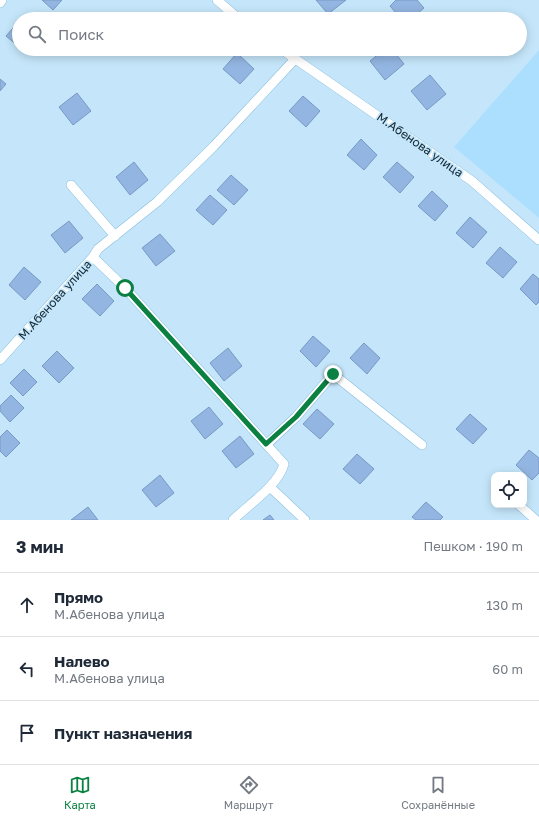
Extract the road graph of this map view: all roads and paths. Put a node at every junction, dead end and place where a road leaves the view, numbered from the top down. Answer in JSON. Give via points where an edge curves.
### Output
{"nodes":[{"id":1,"x":2,"y":0,"type":"edge"},
{"id":2,"x":217,"y":0,"type":"edge"},
{"id":3,"x":0,"y":3,"type":"edge"},
{"id":4,"x":231,"y":12,"type":"edge"},
{"id":5,"x":292,"y":56,"type":"edge"},
{"id":6,"x":296,"y":59,"type":"junction"},
{"id":7,"x":71,"y":185,"type":"dead end"},
{"id":8,"x":115,"y":236,"type":"junction"},
{"id":9,"x":539,"y":240,"type":"edge"},
{"id":10,"x":93,"y":257,"type":"junction"},
{"id":11,"x":0,"y":360,"type":"edge"},
{"id":12,"x":266,"y":444,"type":"junction"},
{"id":13,"x":422,"y":445,"type":"dead end"},
{"id":14,"x":270,"y":487,"type":"junction"},
{"id":15,"x":522,"y":508,"type":"edge"},
{"id":16,"x":233,"y":520,"type":"edge"},
{"id":17,"x":304,"y":520,"type":"edge"},
{"id":18,"x":536,"y":520,"type":"edge"}],
"edges":[{"from":1,"to":3,"type":"street"},
{"from":2,"to":4,"type":"street"},
{"from":5,"to":6,"type":"street","name":"М.Абенова улица"},
{"from":6,"to":8,"type":"street","name":"М.Абенова улица","via":[[157,202]]},
{"from":6,"to":9,"type":"street","name":"М.Абенова улица","via":[[472,181]]},
{"from":7,"to":8,"type":"street"},
{"from":8,"to":10,"type":"street","name":"М.Абенова улица"},
{"from":10,"to":11,"type":"street","name":"М.Абенова улица"},
{"from":10,"to":12,"type":"street","name":"М.Абенова улица","via":[[125,288]]},
{"from":12,"to":13,"type":"street","via":[[296,417],[333,374]]},
{"from":12,"to":14,"type":"street","name":"М.Абенова улица","via":[[284,464],[282,472]]},
{"from":14,"to":16,"type":"street","name":"М.Абенова улица"},
{"from":14,"to":17,"type":"street"},
{"from":15,"to":18,"type":"street"}]}
